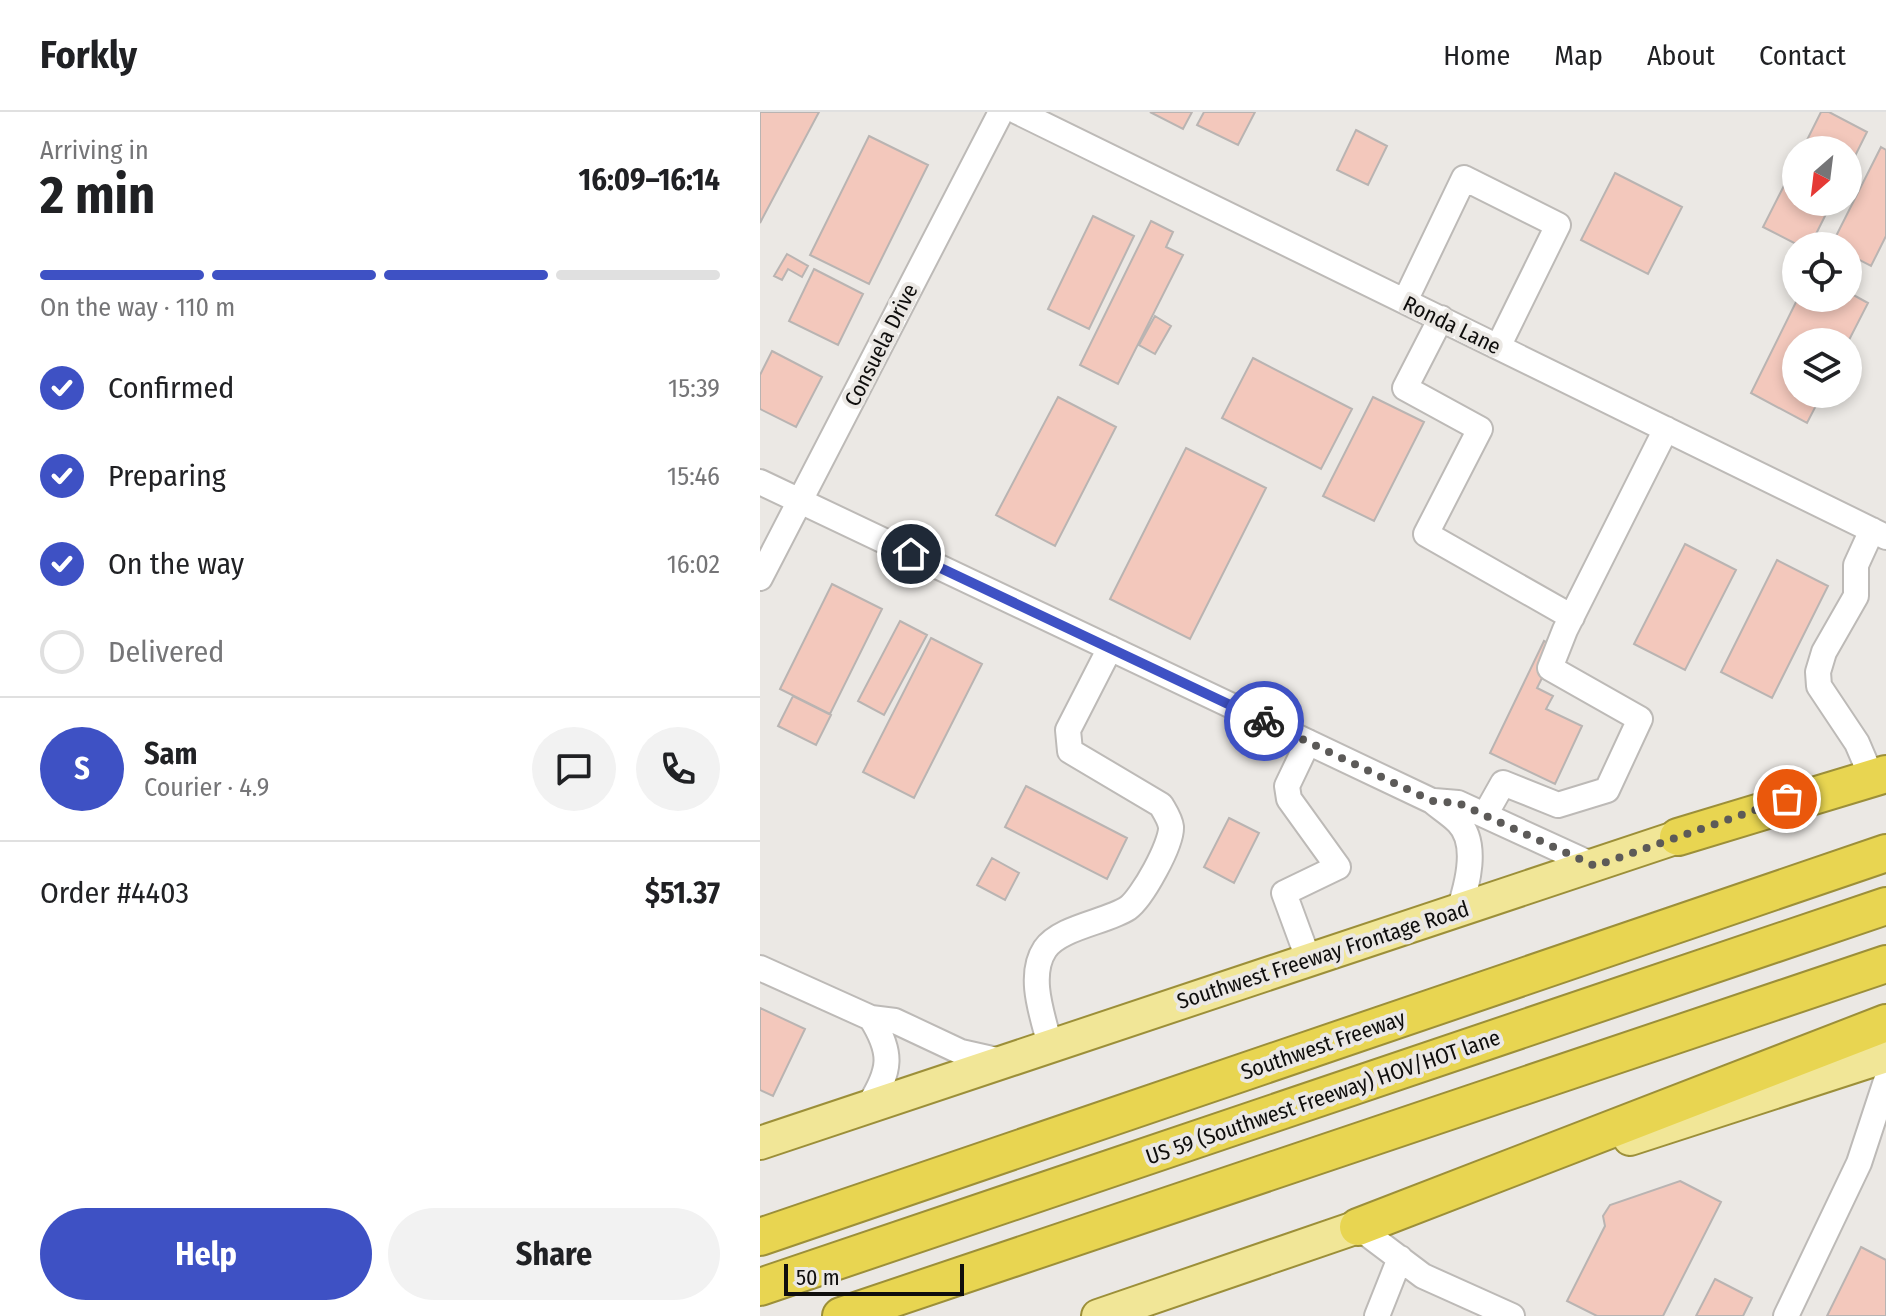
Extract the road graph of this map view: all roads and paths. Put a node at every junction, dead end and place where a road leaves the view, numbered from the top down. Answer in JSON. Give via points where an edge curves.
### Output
{"nodes":[{"id":1,"x":1001,"y":112,"type":"edge"},
{"id":2,"x":1018,"y":112,"type":"edge"},
{"id":3,"x":1405,"y":301,"type":"junction"},
{"id":4,"x":1441,"y":318,"type":"junction"},
{"id":5,"x":1498,"y":347,"type":"junction"},
{"id":6,"x":1666,"y":429,"type":"junction"},
{"id":7,"x":760,"y":482,"type":"edge"},
{"id":8,"x":800,"y":501,"type":"junction"},
{"id":9,"x":1879,"y":534,"type":"edge"},
{"id":10,"x":760,"y":578,"type":"edge"},
{"id":11,"x":1572,"y":617,"type":"junction"},
{"id":12,"x":1110,"y":648,"type":"junction"},
{"id":13,"x":1308,"y":742,"type":"junction"},
{"id":14,"x":1880,"y":770,"type":"edge"},
{"id":15,"x":1432,"y":801,"type":"junction"},
{"id":16,"x":1485,"y":815,"type":"junction"},
{"id":17,"x":1678,"y":837,"type":"joint"},
{"id":18,"x":1886,"y":853,"type":"edge"},
{"id":19,"x":1595,"y":866,"type":"junction"},
{"id":20,"x":1886,"y":906,"type":"edge"},
{"id":21,"x":1459,"y":910,"type":"junction"},
{"id":22,"x":1309,"y":961,"type":"junction"},
{"id":23,"x":1886,"y":964,"type":"edge"},
{"id":24,"x":760,"y":968,"type":"edge"},
{"id":25,"x":871,"y":1018,"type":"junction"},
{"id":26,"x":1886,"y":1023,"type":"edge"},
{"id":27,"x":1050,"y":1045,"type":"junction"},
{"id":28,"x":1886,"y":1056,"type":"edge"},
{"id":29,"x":1001,"y":1061,"type":"junction"},
{"id":30,"x":1886,"y":1081,"type":"edge"},
{"id":31,"x":869,"y":1105,"type":"junction"},
{"id":32,"x":761,"y":1142,"type":"edge"},
{"id":33,"x":1358,"y":1227,"type":"junction"},
{"id":34,"x":760,"y":1237,"type":"edge"},
{"id":35,"x":1400,"y":1258,"type":"junction"},
{"id":36,"x":774,"y":1282,"type":"edge"},
{"id":37,"x":854,"y":1312,"type":"edge"},
{"id":38,"x":1386,"y":1313,"type":"edge"},
{"id":39,"x":1102,"y":1315,"type":"edge"},
{"id":40,"x":1512,"y":1316,"type":"edge"},
{"id":41,"x":1786,"y":1316,"type":"edge"}],
"edges":[{"from":1,"to":8,"type":"street","name":"Consuela Drive"},
{"from":2,"to":3,"type":"street","name":"Ronda Lane"},
{"from":3,"to":4,"type":"street","name":"Ronda Lane"},
{"from":3,"to":5,"type":"street","via":[[1464,178],[1558,225]]},
{"from":4,"to":5,"type":"street","name":"Ronda Lane"},
{"from":4,"to":11,"type":"street","via":[[1405,388],[1480,429],[1426,534]]},
{"from":5,"to":6,"type":"street","name":"Ronda Lane"},
{"from":6,"to":9,"type":"street","name":"Ronda Lane"},
{"from":6,"to":11,"type":"street"},
{"from":7,"to":8,"type":"street"},
{"from":8,"to":10,"type":"street","name":"Consuela Drive"},
{"from":8,"to":12,"type":"street"},
{"from":9,"to":14,"type":"street","via":[[1856,565],[1856,596],[1818,672],[1819,686]]},
{"from":11,"to":16,"type":"street","via":[[1550,668],[1640,719],[1607,790],[1558,805],[1503,783]]},
{"from":12,"to":13,"type":"street"},
{"from":12,"to":27,"type":"street","via":[[1068,730],[1070,751],[1161,805],[1170,836],[1129,908],[1045,949],[1038,995]]},
{"from":13,"to":15,"type":"street"},
{"from":13,"to":22,"type":"street","via":[[1287,786],[1289,799],[1338,867],[1284,893]]},
{"from":14,"to":17,"type":"highway"},
{"from":15,"to":16,"type":"street","via":[[1458,803]]},
{"from":15,"to":21,"type":"street","via":[[1460,824],[1468,845],[1466,889]]},
{"from":16,"to":19,"type":"street"},
{"from":17,"to":19,"type":"main road","name":"Southwest Freeway Frontage Road"},
{"from":18,"to":34,"type":"highway","name":"Southwest Freeway"},
{"from":19,"to":21,"type":"main road","name":"Southwest Freeway Frontage Road"},
{"from":20,"to":36,"type":"highway","name":"US 59 (Southwest Freeway) HOV/HOT lane"},
{"from":21,"to":22,"type":"main road","name":"Southwest Freeway Frontage Road"},
{"from":22,"to":27,"type":"main road","name":"Southwest Freeway Frontage Road"},
{"from":23,"to":37,"type":"highway"},
{"from":24,"to":25,"type":"street"},
{"from":25,"to":29,"type":"street","via":[[895,1021],[961,1052]]},
{"from":25,"to":31,"type":"street","via":[[885,1040],[887,1061]]},
{"from":26,"to":33,"type":"highway"},
{"from":27,"to":29,"type":"main road","name":"Southwest Freeway Frontage Road"},
{"from":28,"to":33,"type":"main road"},
{"from":29,"to":31,"type":"main road","name":"Southwest Freeway Frontage Road"},
{"from":30,"to":41,"type":"street","via":[[1859,1163]]},
{"from":31,"to":32,"type":"main road","name":"Southwest Freeway Frontage Road"},
{"from":33,"to":35,"type":"street"},
{"from":33,"to":39,"type":"main road"},
{"from":35,"to":38,"type":"street"},
{"from":35,"to":40,"type":"street","via":[[1423,1276]]}]}
